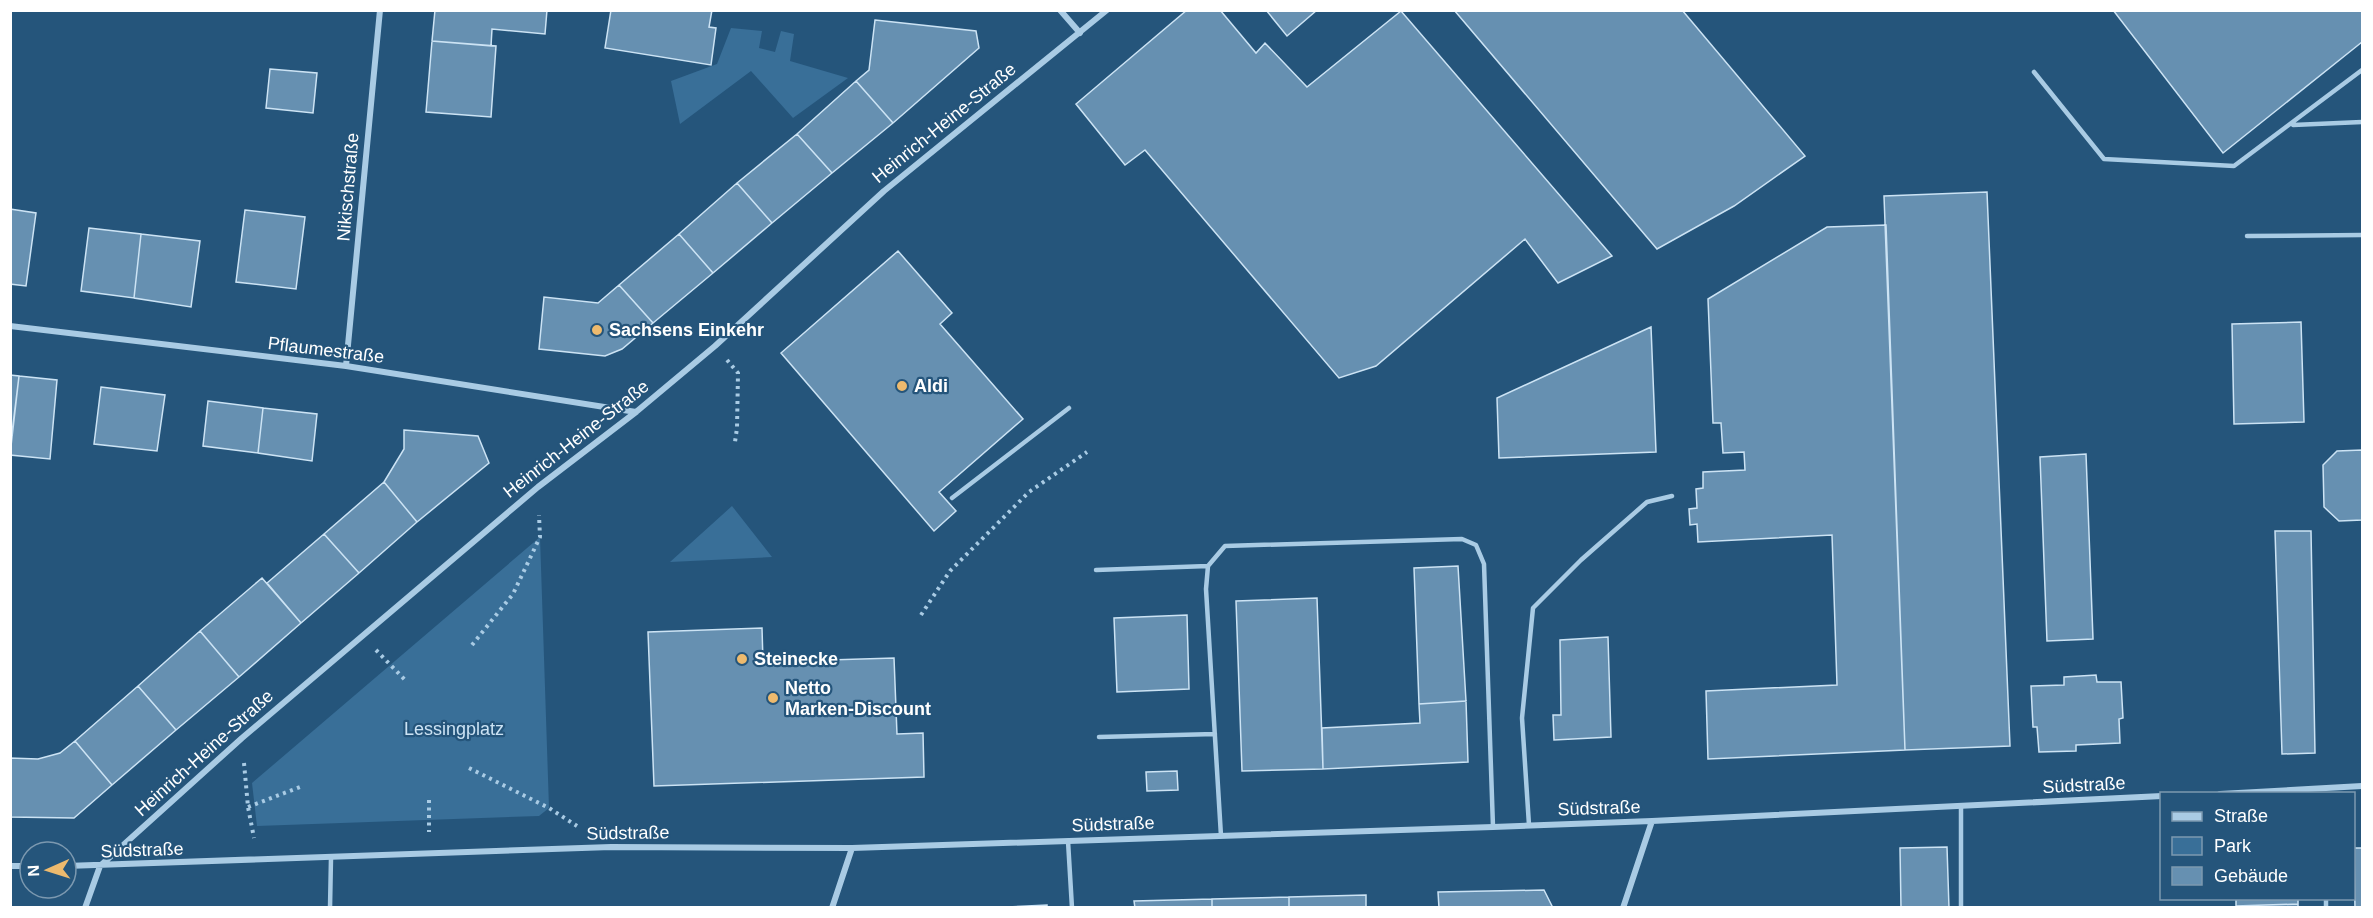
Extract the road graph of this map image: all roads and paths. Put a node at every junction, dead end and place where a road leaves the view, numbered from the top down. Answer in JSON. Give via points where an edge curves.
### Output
{"nodes":[{"id":1,"x":380,"y":10,"type":"edge"},
{"id":2,"x":1060,"y":10,"type":"edge"},
{"id":3,"x":1107,"y":10,"type":"edge"},
{"id":4,"x":1080,"y":33,"type":"junction"},
{"id":5,"x":2362,"y":70,"type":"edge"},
{"id":6,"x":2034,"y":72,"type":"dead end"},
{"id":7,"x":2362,"y":122,"type":"edge"},
{"id":8,"x":2292,"y":125,"type":"junction"},
{"id":9,"x":2362,"y":235,"type":"edge"},
{"id":10,"x":2247,"y":236,"type":"dead end"},
{"id":11,"x":10,"y":326,"type":"edge"},
{"id":12,"x":714,"y":346,"type":"junction"},
{"id":13,"x":346,"y":366,"type":"junction"},
{"id":14,"x":1069,"y":408,"type":"dead end"},
{"id":15,"x":636,"y":412,"type":"junction"},
{"id":16,"x":735,"y":442,"type":"dead end"},
{"id":17,"x":1087,"y":452,"type":"dead end"},
{"id":18,"x":538,"y":487,"type":"junction"},
{"id":19,"x":1672,"y":496,"type":"dead end"},
{"id":20,"x":952,"y":498,"type":"dead end"},
{"id":21,"x":1208,"y":566,"type":"junction"},
{"id":22,"x":1096,"y":570,"type":"dead end"},
{"id":23,"x":921,"y":615,"type":"dead end"},
{"id":24,"x":363,"y":636,"type":"junction"},
{"id":25,"x":472,"y":645,"type":"dead end"},
{"id":26,"x":407,"y":682,"type":"dead end"},
{"id":27,"x":1215,"y":734,"type":"junction"},
{"id":28,"x":1099,"y":737,"type":"dead end"},
{"id":29,"x":242,"y":738,"type":"junction"},
{"id":30,"x":469,"y":768,"type":"dead end"},
{"id":31,"x":2362,"y":786,"type":"edge"},
{"id":32,"x":300,"y":787,"type":"dead end"},
{"id":33,"x":2312,"y":791,"type":"edge"},
{"id":34,"x":2281,"y":792,"type":"edge"},
{"id":35,"x":2160,"y":796,"type":"edge"},
{"id":36,"x":429,"y":800,"type":"dead end"},
{"id":37,"x":1961,"y":806,"type":"junction"},
{"id":38,"x":248,"y":807,"type":"junction"},
{"id":39,"x":1652,"y":821,"type":"junction"},
{"id":40,"x":1529,"y":825,"type":"junction"},
{"id":41,"x":1493,"y":827,"type":"junction"},
{"id":42,"x":1221,"y":836,"type":"junction"},
{"id":43,"x":1068,"y":841,"type":"junction"},
{"id":44,"x":610,"y":847,"type":"junction"},
{"id":45,"x":852,"y":848,"type":"junction"},
{"id":46,"x":430,"y":854,"type":"junction"},
{"id":47,"x":331,"y":858,"type":"junction"},
{"id":48,"x":258,"y":860,"type":"junction"},
{"id":49,"x":78,"y":866,"type":"edge"},
{"id":50,"x":100,"y":867,"type":"junction"},
{"id":51,"x":85,"y":908,"type":"edge"},
{"id":52,"x":330,"y":908,"type":"edge"},
{"id":53,"x":832,"y":908,"type":"edge"},
{"id":54,"x":1072,"y":908,"type":"edge"},
{"id":55,"x":1623,"y":908,"type":"edge"},
{"id":56,"x":1961,"y":908,"type":"edge"}],
"edges":[{"from":1,"to":13,"type":"street","name":"Nikischstraße"},
{"from":2,"to":4,"type":"street"},
{"from":3,"to":4,"type":"street","name":"Heinrich-Heine-Straße"},
{"from":4,"to":12,"type":"street","name":"Heinrich-Heine-Straße","via":[[884,191]]},
{"from":5,"to":8,"type":"lane"},
{"from":6,"to":8,"type":"lane","via":[[2104,159],[2234,166]]},
{"from":7,"to":8,"type":"lane"},
{"from":9,"to":10,"type":"lane"},
{"from":11,"to":13,"type":"street","name":"Pflaumestraße"},
{"from":12,"to":15,"type":"street","name":"Heinrich-Heine-Straße"},
{"from":12,"to":16,"type":"path","via":[[738,373]]},
{"from":13,"to":15,"type":"street","name":"Pflaumestraße"},
{"from":14,"to":20,"type":"lane"},
{"from":15,"to":18,"type":"street","name":"Heinrich-Heine-Straße"},
{"from":17,"to":23,"type":"path","via":[[1029,492],[950,572]]},
{"from":18,"to":24,"type":"street","name":"Heinrich-Heine-Straße"},
{"from":18,"to":25,"type":"path","via":[[540,537],[513,594]]},
{"from":19,"to":40,"type":"lane","via":[[1647,502],[1533,608],[1522,718]]},
{"from":21,"to":22,"type":"lane"},
{"from":21,"to":27,"type":"lane"},
{"from":21,"to":41,"type":"lane","via":[[1225,546],[1462,539],[1476,545],[1484,564]]},
{"from":24,"to":26,"type":"path"},
{"from":24,"to":29,"type":"street","name":"Heinrich-Heine-Straße"},
{"from":27,"to":28,"type":"lane"},
{"from":27,"to":42,"type":"lane"},
{"from":29,"to":38,"type":"path"},
{"from":29,"to":50,"type":"street","name":"Heinrich-Heine-Straße"},
{"from":30,"to":44,"type":"path","via":[[549,808]]},
{"from":31,"to":33,"type":"street"},
{"from":32,"to":38,"type":"path"},
{"from":33,"to":34,"type":"street"},
{"from":35,"to":37,"type":"street","name":"Südstraße"},
{"from":36,"to":46,"type":"path"},
{"from":37,"to":39,"type":"street","name":"Südstraße"},
{"from":37,"to":56,"type":"lane"},
{"from":38,"to":48,"type":"path"},
{"from":39,"to":40,"type":"street","name":"Südstraße"},
{"from":39,"to":55,"type":"street"},
{"from":40,"to":41,"type":"street","name":"Südstraße"},
{"from":41,"to":42,"type":"street","name":"Südstraße"},
{"from":42,"to":43,"type":"street","name":"Südstraße"},
{"from":43,"to":45,"type":"street","name":"Südstraße"},
{"from":43,"to":54,"type":"lane"},
{"from":44,"to":45,"type":"street","name":"Südstraße"},
{"from":44,"to":46,"type":"street","name":"Südstraße"},
{"from":45,"to":53,"type":"street"},
{"from":46,"to":47,"type":"street","name":"Südstraße"},
{"from":47,"to":48,"type":"street","name":"Südstraße"},
{"from":47,"to":52,"type":"lane"},
{"from":48,"to":50,"type":"street","name":"Südstraße"},
{"from":49,"to":50,"type":"street","name":"Südstraße"},
{"from":50,"to":51,"type":"street","name":"Heinrich-Heine-Straße"}]}
